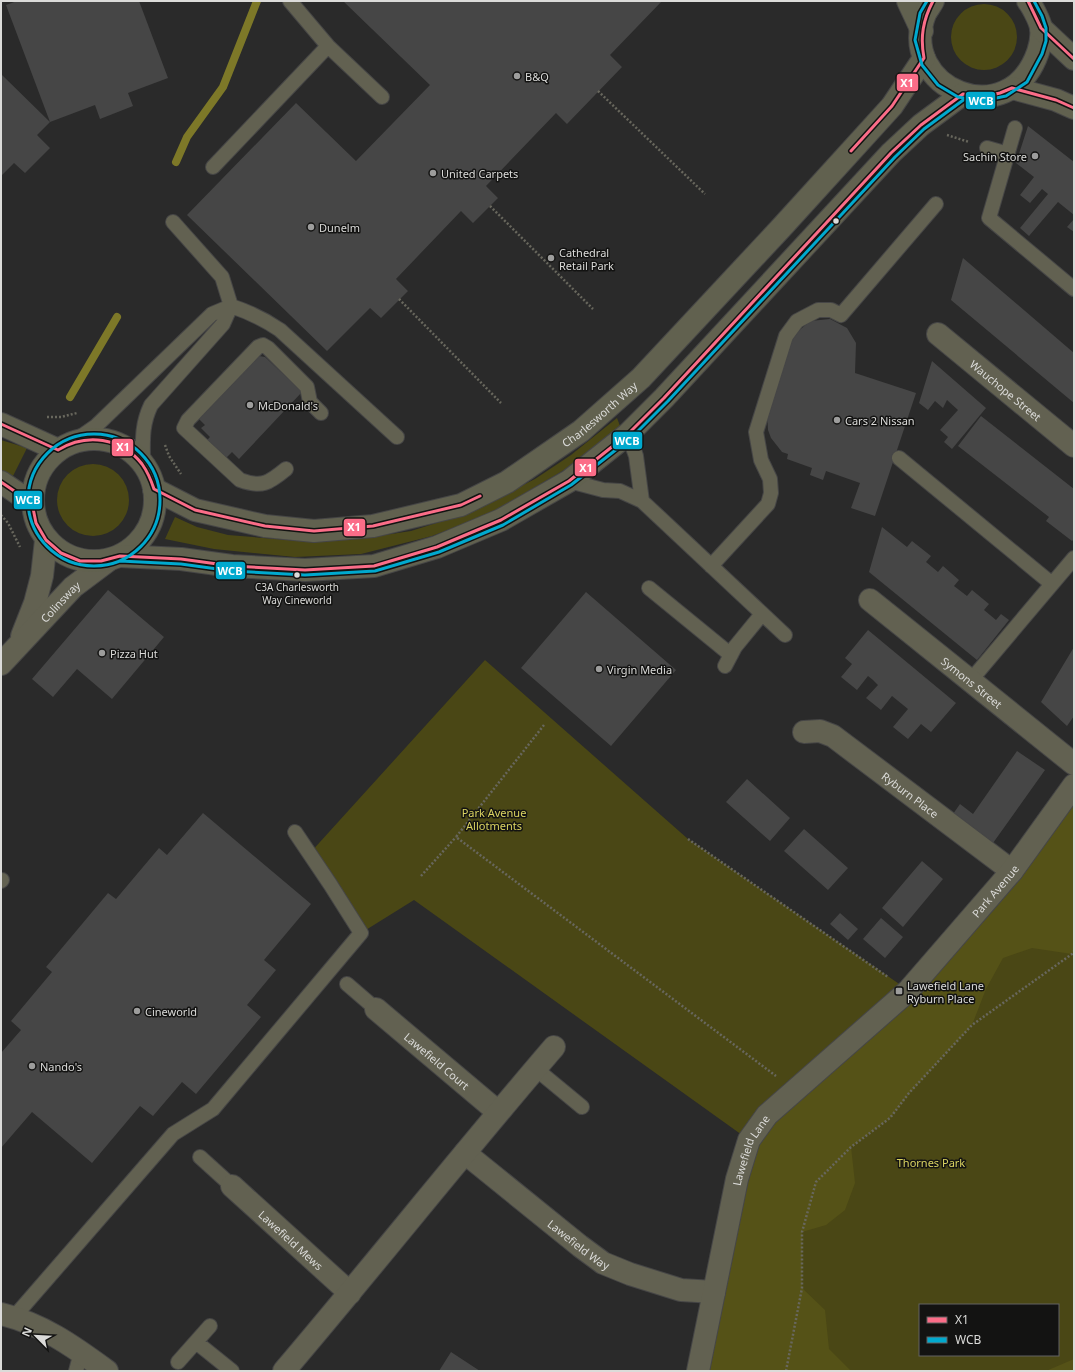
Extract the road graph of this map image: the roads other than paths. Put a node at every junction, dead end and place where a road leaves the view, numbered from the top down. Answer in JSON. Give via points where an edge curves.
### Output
{"nodes":[{"id":1,"x":290,"y":1,"type":"edge"},
{"id":2,"x":908,"y":1,"type":"edge"},
{"id":3,"x":933,"y":1,"type":"edge"},
{"id":4,"x":1032,"y":2,"type":"edge"},
{"id":5,"x":1041,"y":28,"type":"junction"},
{"id":6,"x":922,"y":31,"type":"junction"},
{"id":7,"x":328,"y":46,"type":"junction"},
{"id":8,"x":924,"y":58,"type":"junction"},
{"id":9,"x":1074,"y":59,"type":"edge"},
{"id":10,"x":1012,"y":88,"type":"junction"},
{"id":11,"x":963,"y":94,"type":"junction"},
{"id":12,"x":382,"y":97,"type":"dead end"},
{"id":13,"x":1074,"y":108,"type":"edge"},
{"id":14,"x":1015,"y":128,"type":"dead end"},
{"id":15,"x":987,"y":148,"type":"road end"},
{"id":16,"x":1008,"y":154,"type":"junction"},
{"id":17,"x":213,"y":167,"type":"dead end"},
{"id":18,"x":936,"y":204,"type":"dead end"},
{"id":19,"x":173,"y":222,"type":"dead end"},
{"id":20,"x":1074,"y":289,"type":"edge"},
{"id":21,"x":231,"y":306,"type":"junction"},
{"id":22,"x":938,"y":334,"type":"dead end"},
{"id":23,"x":321,"y":413,"type":"dead end"},
{"id":24,"x":1,"y":424,"type":"edge"},
{"id":25,"x":628,"y":434,"type":"junction"},
{"id":26,"x":397,"y":437,"type":"dead end"},
{"id":27,"x":65,"y":446,"type":"junction"},
{"id":28,"x":1074,"y":446,"type":"edge"},
{"id":29,"x":899,"y":458,"type":"dead end"},
{"id":30,"x":143,"y":464,"type":"junction"},
{"id":31,"x":286,"y":469,"type":"dead end"},
{"id":32,"x":569,"y":481,"type":"junction"},
{"id":33,"x":1,"y":482,"type":"edge"},
{"id":34,"x":154,"y":489,"type":"junction"},
{"id":35,"x":642,"y":501,"type":"junction"},
{"id":36,"x":32,"y":503,"type":"junction"},
{"id":37,"x":46,"y":540,"type":"junction"},
{"id":38,"x":114,"y":558,"type":"junction"},
{"id":39,"x":1074,"y":558,"type":"edge"},
{"id":40,"x":711,"y":566,"type":"junction"},
{"id":41,"x":1052,"y":584,"type":"junction"},
{"id":42,"x":648,"y":588,"type":"dead end"},
{"id":43,"x":870,"y":600,"type":"dead end"},
{"id":44,"x":762,"y":614,"type":"junction"},
{"id":45,"x":785,"y":635,"type":"dead end"},
{"id":46,"x":17,"y":648,"type":"junction"},
{"id":47,"x":1,"y":664,"type":"edge"},
{"id":48,"x":970,"y":680,"type":"junction"},
{"id":49,"x":804,"y":732,"type":"dead end"},
{"id":50,"x":1074,"y":764,"type":"edge"},
{"id":51,"x":1074,"y":785,"type":"edge"},
{"id":52,"x":295,"y":832,"type":"dead end"},
{"id":53,"x":1012,"y":871,"type":"junction"},
{"id":54,"x":347,"y":984,"type":"dead end"},
{"id":55,"x":908,"y":990,"type":"joint"},
{"id":56,"x":376,"y":1009,"type":"joint"},
{"id":57,"x":554,"y":1047,"type":"dead end"},
{"id":58,"x":536,"y":1069,"type":"junction"},
{"id":59,"x":582,"y":1107,"type":"dead end"},
{"id":60,"x":498,"y":1112,"type":"junction"},
{"id":61,"x":465,"y":1152,"type":"junction"},
{"id":62,"x":200,"y":1157,"type":"dead end"},
{"id":63,"x":232,"y":1186,"type":"joint"},
{"id":64,"x":714,"y":1292,"type":"junction"},
{"id":65,"x":350,"y":1293,"type":"junction"},
{"id":66,"x":8,"y":1315,"type":"edge"},
{"id":67,"x":210,"y":1326,"type":"dead end"},
{"id":68,"x":196,"y":1342,"type":"junction"},
{"id":69,"x":78,"y":1361,"type":"edge"},
{"id":70,"x":178,"y":1362,"type":"dead end"},
{"id":71,"x":106,"y":1371,"type":"edge"},
{"id":72,"x":232,"y":1371,"type":"edge"},
{"id":73,"x":284,"y":1371,"type":"edge"},
{"id":74,"x":698,"y":1371,"type":"edge"}],
"edges":[{"from":1,"to":7,"type":"lane"},
{"from":2,"to":6,"type":"main road"},
{"from":3,"to":6,"type":"main road","via":[[925,14]]},
{"from":4,"to":5,"type":"main road"},
{"from":5,"to":9,"type":"main road"},
{"from":5,"to":10,"type":"main road","via":[[1034,64]]},
{"from":6,"to":8,"type":"main road"},
{"from":7,"to":12,"type":"lane"},
{"from":7,"to":17,"type":"lane"},
{"from":8,"to":11,"type":"main road","via":[[933,74],[947,86]]},
{"from":8,"to":34,"type":"main road","name":"Charlesworth Way","via":[[892,106],[641,378],[581,431],[507,482],[461,505],[373,526],[314,531],[265,526],[195,510]]},
{"from":10,"to":11,"type":"main road","via":[[991,96]]},
{"from":10,"to":13,"type":"main road","via":[[1056,100]]},
{"from":11,"to":25,"type":"main road","via":[[921,125],[891,153]]},
{"from":14,"to":16,"type":"lane"},
{"from":15,"to":16,"type":"lane"},
{"from":16,"to":20,"type":"lane","via":[[989,218]]},
{"from":18,"to":40,"type":"lane","via":[[842,315],[831,310],[818,310],[797,321],[786,336],[756,432],[761,460],[770,479],[771,493],[768,504]]},
{"from":19,"to":21,"type":"lane","via":[[222,277]]},
{"from":21,"to":26,"type":"lane","via":[[268,321],[280,330]]},
{"from":21,"to":27,"type":"lane","via":[[212,314],[96,426]]},
{"from":21,"to":30,"type":"lane","via":[[223,324],[151,405],[145,417],[142,434]]},
{"from":22,"to":28,"type":"street","name":"Wauchope Street"},
{"from":23,"to":31,"type":"lane","via":[[310,402],[307,387],[263,345],[258,347],[188,420],[184,428],[240,480],[264,484]]},
{"from":24,"to":27,"type":"main road"},
{"from":25,"to":32,"type":"main road"},
{"from":25,"to":35,"type":"lane","via":[[636,456]]},
{"from":27,"to":30,"type":"main road","via":[[89,439],[105,440],[119,444],[132,452]]},
{"from":27,"to":36,"type":"main road","via":[[43,464],[34,483]]},
{"from":29,"to":41,"type":"lane"},
{"from":30,"to":34,"type":"main road"},
{"from":32,"to":35,"type":"lane","via":[[603,490],[620,491]]},
{"from":32,"to":38,"type":"main road","via":[[501,520],[438,547],[374,566],[305,570],[232,566],[181,559]]},
{"from":33,"to":36,"type":"main road"},
{"from":34,"to":38,"type":"main road","via":[[154,510],[148,528],[136,544]]},
{"from":35,"to":40,"type":"lane"},
{"from":36,"to":37,"type":"main road","via":[[36,523]]},
{"from":37,"to":38,"type":"main road","via":[[61,553],[80,560],[101,562]]},
{"from":37,"to":46,"type":"street","name":"Colinsway","via":[[37,596]]},
{"from":38,"to":46,"type":"street","name":"Colinsway","via":[[73,587]]},
{"from":39,"to":41,"type":"lane"},
{"from":40,"to":44,"type":"lane"},
{"from":41,"to":48,"type":"lane"},
{"from":42,"to":44,"type":"lane","via":[[728,660],[735,647]]},
{"from":43,"to":48,"type":"street","name":"Symons Street"},
{"from":44,"to":45,"type":"lane"},
{"from":46,"to":47,"type":"street","name":"Colinsway"},
{"from":48,"to":50,"type":"street","name":"Symons Street"},
{"from":49,"to":53,"type":"street","name":"Ryburn Place","via":[[820,731],[833,736]]},
{"from":51,"to":53,"type":"street","name":"Park Avenue"},
{"from":52,"to":66,"type":"lane","via":[[361,933],[213,1109],[173,1134]]},
{"from":53,"to":55,"type":"street","name":"Park Avenue"},
{"from":54,"to":56,"type":"lane"},
{"from":55,"to":64,"type":"street","name":"Lawefield Lane","via":[[767,1115],[749,1140],[737,1179]]},
{"from":56,"to":60,"type":"street","name":"Lawefield Court"},
{"from":57,"to":58,"type":"street"},
{"from":58,"to":59,"type":"lane"},
{"from":58,"to":60,"type":"street"},
{"from":60,"to":61,"type":"street"},
{"from":61,"to":64,"type":"street","name":"Lawefield Way","via":[[603,1262],[630,1274],[681,1290]]},
{"from":61,"to":65,"type":"street"},
{"from":62,"to":63,"type":"lane"},
{"from":63,"to":65,"type":"street","name":"Lawefield Mews"},
{"from":64,"to":74,"type":"street","name":"Lawefield Lane"},
{"from":65,"to":73,"type":"street"},
{"from":66,"to":69,"type":"street","via":[[45,1329]]},
{"from":67,"to":68,"type":"lane"},
{"from":68,"to":70,"type":"lane"},
{"from":68,"to":72,"type":"lane"},
{"from":69,"to":71,"type":"street"}]}
